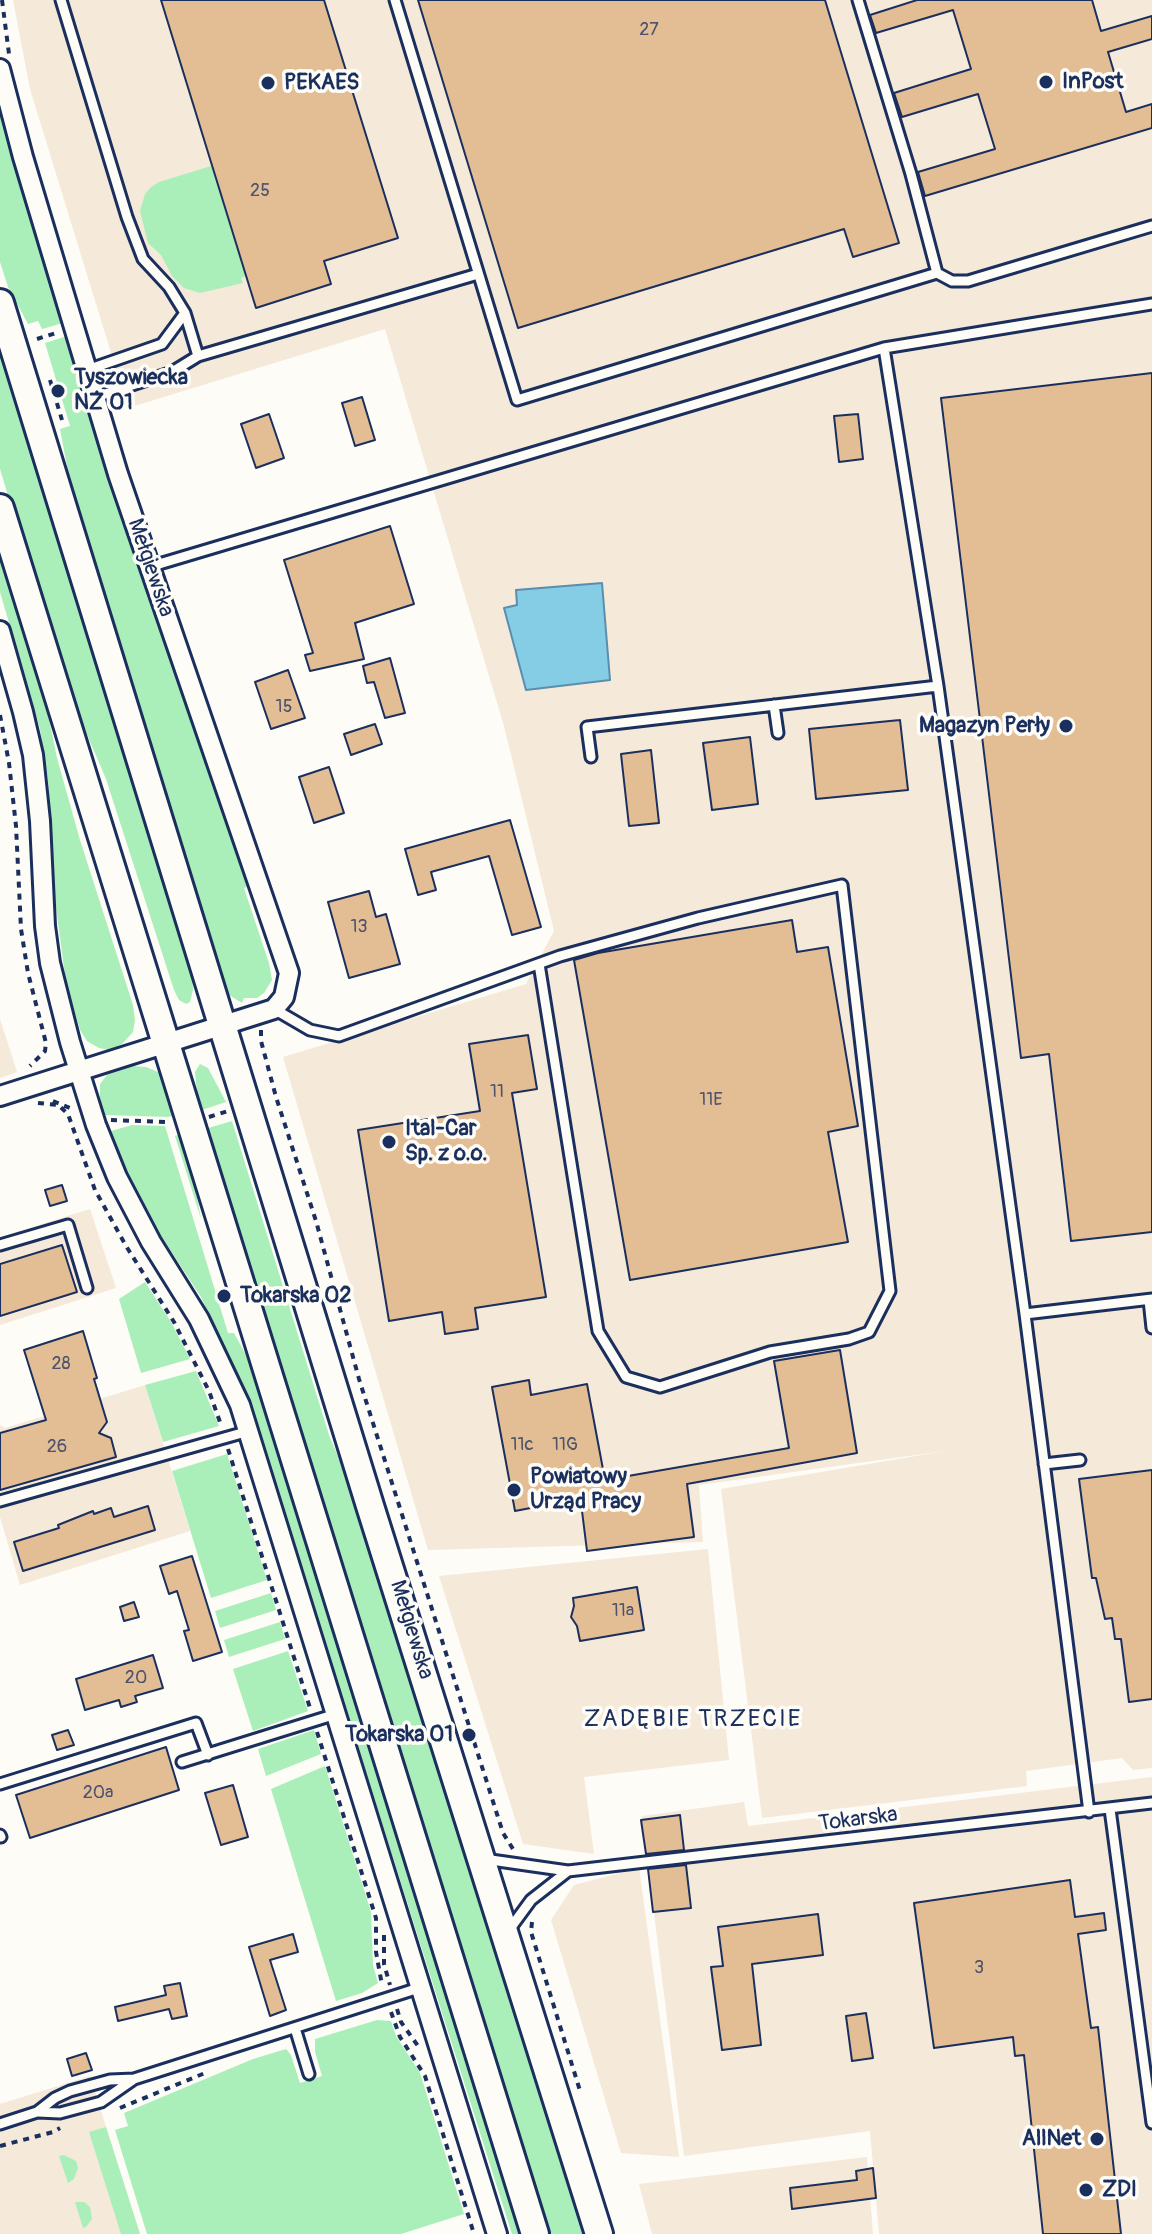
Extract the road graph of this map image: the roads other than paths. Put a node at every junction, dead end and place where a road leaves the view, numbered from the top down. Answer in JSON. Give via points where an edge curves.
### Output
{"nodes":[{"id":1,"x":61,"y":0,"type":"edge"},
{"id":2,"x":395,"y":0,"type":"edge"},
{"id":3,"x":858,"y":0,"type":"edge"},
{"id":4,"x":0,"y":69,"type":"edge"},
{"id":5,"x":1152,"y":226,"type":"edge"},
{"id":6,"x":937,"y":273,"type":"junction"},
{"id":7,"x":478,"y":274,"type":"junction"},
{"id":8,"x":0,"y":303,"type":"edge"},
{"id":9,"x":1152,"y":304,"type":"edge"},
{"id":10,"x":185,"y":313,"type":"junction"},
{"id":11,"x":884,"y":348,"type":"junction"},
{"id":12,"x":198,"y":356,"type":"junction"},
{"id":13,"x":87,"y":370,"type":"junction"},
{"id":14,"x":96,"y":397,"type":"junction"},
{"id":15,"x":0,"y":508,"type":"edge"},
{"id":16,"x":149,"y":567,"type":"junction"},
{"id":17,"x":0,"y":631,"type":"edge"},
{"id":18,"x":938,"y":686,"type":"junction"},
{"id":19,"x":774,"y":705,"type":"junction"},
{"id":20,"x":778,"y":733,"type":"dead end"},
{"id":21,"x":591,"y":757,"type":"dead end"},
{"id":22,"x":539,"y":964,"type":"junction"},
{"id":23,"x":274,"y":1009,"type":"junction"},
{"id":24,"x":224,"y":1026,"type":"junction"},
{"id":25,"x":166,"y":1044,"type":"junction"},
{"id":26,"x":79,"y":1072,"type":"junction"},
{"id":27,"x":0,"y":1096,"type":"edge"},
{"id":28,"x":0,"y":1245,"type":"edge"},
{"id":29,"x":87,"y":1288,"type":"dead end"},
{"id":30,"x":1151,"y":1299,"type":"edge"},
{"id":31,"x":1025,"y":1314,"type":"junction"},
{"id":32,"x":1152,"y":1328,"type":"edge"},
{"id":33,"x":235,"y":1435,"type":"junction"},
{"id":34,"x":1080,"y":1460,"type":"dead end"},
{"id":35,"x":1044,"y":1464,"type":"junction"},
{"id":36,"x":0,"y":1501,"type":"edge"},
{"id":37,"x":323,"y":1718,"type":"junction"},
{"id":38,"x":208,"y":1755,"type":"junction"},
{"id":39,"x":182,"y":1762,"type":"dead end"},
{"id":40,"x":0,"y":1784,"type":"edge"},
{"id":41,"x":1152,"y":1803,"type":"edge"},
{"id":42,"x":1110,"y":1809,"type":"junction"},
{"id":43,"x":1089,"y":1812,"type":"junction"},
{"id":44,"x":482,"y":1859,"type":"junction"},
{"id":45,"x":568,"y":1871,"type":"junction"},
{"id":46,"x":506,"y":1934,"type":"junction"},
{"id":47,"x":422,"y":1987,"type":"junction"},
{"id":48,"x":295,"y":2028,"type":"junction"},
{"id":49,"x":1148,"y":2057,"type":"edge"},
{"id":50,"x":309,"y":2074,"type":"dead end"},
{"id":51,"x":134,"y":2079,"type":"junction"},
{"id":52,"x":37,"y":2112,"type":"junction"},
{"id":53,"x":1152,"y":2123,"type":"edge"},
{"id":54,"x":0,"y":2124,"type":"edge"},
{"id":55,"x":498,"y":2234,"type":"edge"},
{"id":56,"x":535,"y":2234,"type":"edge"},
{"id":57,"x":599,"y":2234,"type":"edge"}],
"edges":[{"from":1,"to":10,"type":"lane","via":[[143,259]]},
{"from":2,"to":7,"type":"lane"},
{"from":3,"to":6,"type":"lane"},
{"from":4,"to":13,"type":"street","name":"Mełgiewska"},
{"from":5,"to":6,"type":"lane","via":[[968,281]]},
{"from":6,"to":7,"type":"lane","via":[[517,400]]},
{"from":7,"to":12,"type":"lane"},
{"from":8,"to":24,"type":"main road","name":"Mełgiewska"},
{"from":9,"to":11,"type":"lane"},
{"from":10,"to":12,"type":"lane"},
{"from":10,"to":13,"type":"lane","via":[[162,344]]},
{"from":11,"to":16,"type":"lane"},
{"from":11,"to":18,"type":"lane"},
{"from":12,"to":14,"type":"lane","via":[[172,372]]},
{"from":13,"to":14,"type":"street","name":"Mełgiewska"},
{"from":14,"to":16,"type":"street","name":"Mełgiewska"},
{"from":15,"to":25,"type":"main road"},
{"from":16,"to":23,"type":"street","name":"Mełgiewska","via":[[289,973],[284,997]]},
{"from":17,"to":26,"type":"street","via":[[33,755],[50,963]]},
{"from":18,"to":19,"type":"lane"},
{"from":18,"to":31,"type":"lane"},
{"from":19,"to":20,"type":"lane"},
{"from":19,"to":21,"type":"lane","via":[[587,727]]},
{"from":22,"to":22,"type":"lane","via":[[698,918],[842,885],[890,1291],[869,1332],[770,1352],[660,1387],[626,1377],[598,1331]]},
{"from":22,"to":23,"type":"lane","via":[[339,1036],[310,1030]]},
{"from":23,"to":24,"type":"street"},
{"from":24,"to":25,"type":"street"},
{"from":24,"to":44,"type":"main road","name":"Mełgiewska"},
{"from":25,"to":26,"type":"street"},
{"from":25,"to":56,"type":"main road"},
{"from":26,"to":27,"type":"street"},
{"from":26,"to":33,"type":"street","via":[[123,1189],[231,1382]]},
{"from":28,"to":29,"type":"lane","via":[[68,1225]]},
{"from":30,"to":31,"type":"lane"},
{"from":30,"to":32,"type":"lane"},
{"from":31,"to":35,"type":"lane"},
{"from":33,"to":36,"type":"lane"},
{"from":33,"to":37,"type":"street"},
{"from":34,"to":35,"type":"lane"},
{"from":35,"to":43,"type":"lane"},
{"from":37,"to":38,"type":"lane"},
{"from":37,"to":47,"type":"street"},
{"from":38,"to":39,"type":"lane"},
{"from":38,"to":40,"type":"lane","via":[[196,1723]]},
{"from":41,"to":42,"type":"lane","name":"Tokarska"},
{"from":42,"to":43,"type":"lane","name":"Tokarska"},
{"from":42,"to":49,"type":"lane"},
{"from":43,"to":45,"type":"lane","name":"Tokarska"},
{"from":44,"to":45,"type":"lane","name":"Tokarska"},
{"from":44,"to":46,"type":"main road","name":"Mełgiewska"},
{"from":45,"to":46,"type":"lane","via":[[531,1900]]},
{"from":46,"to":57,"type":"main road","name":"Mełgiewska"},
{"from":47,"to":48,"type":"lane"},
{"from":47,"to":55,"type":"street"},
{"from":48,"to":50,"type":"lane"},
{"from":48,"to":51,"type":"lane"},
{"from":49,"to":53,"type":"lane"},
{"from":51,"to":52,"type":"lane","via":[[70,2091]]},
{"from":51,"to":52,"type":"lane","via":[[101,2102],[60,2113]]},
{"from":52,"to":54,"type":"lane"}]}
